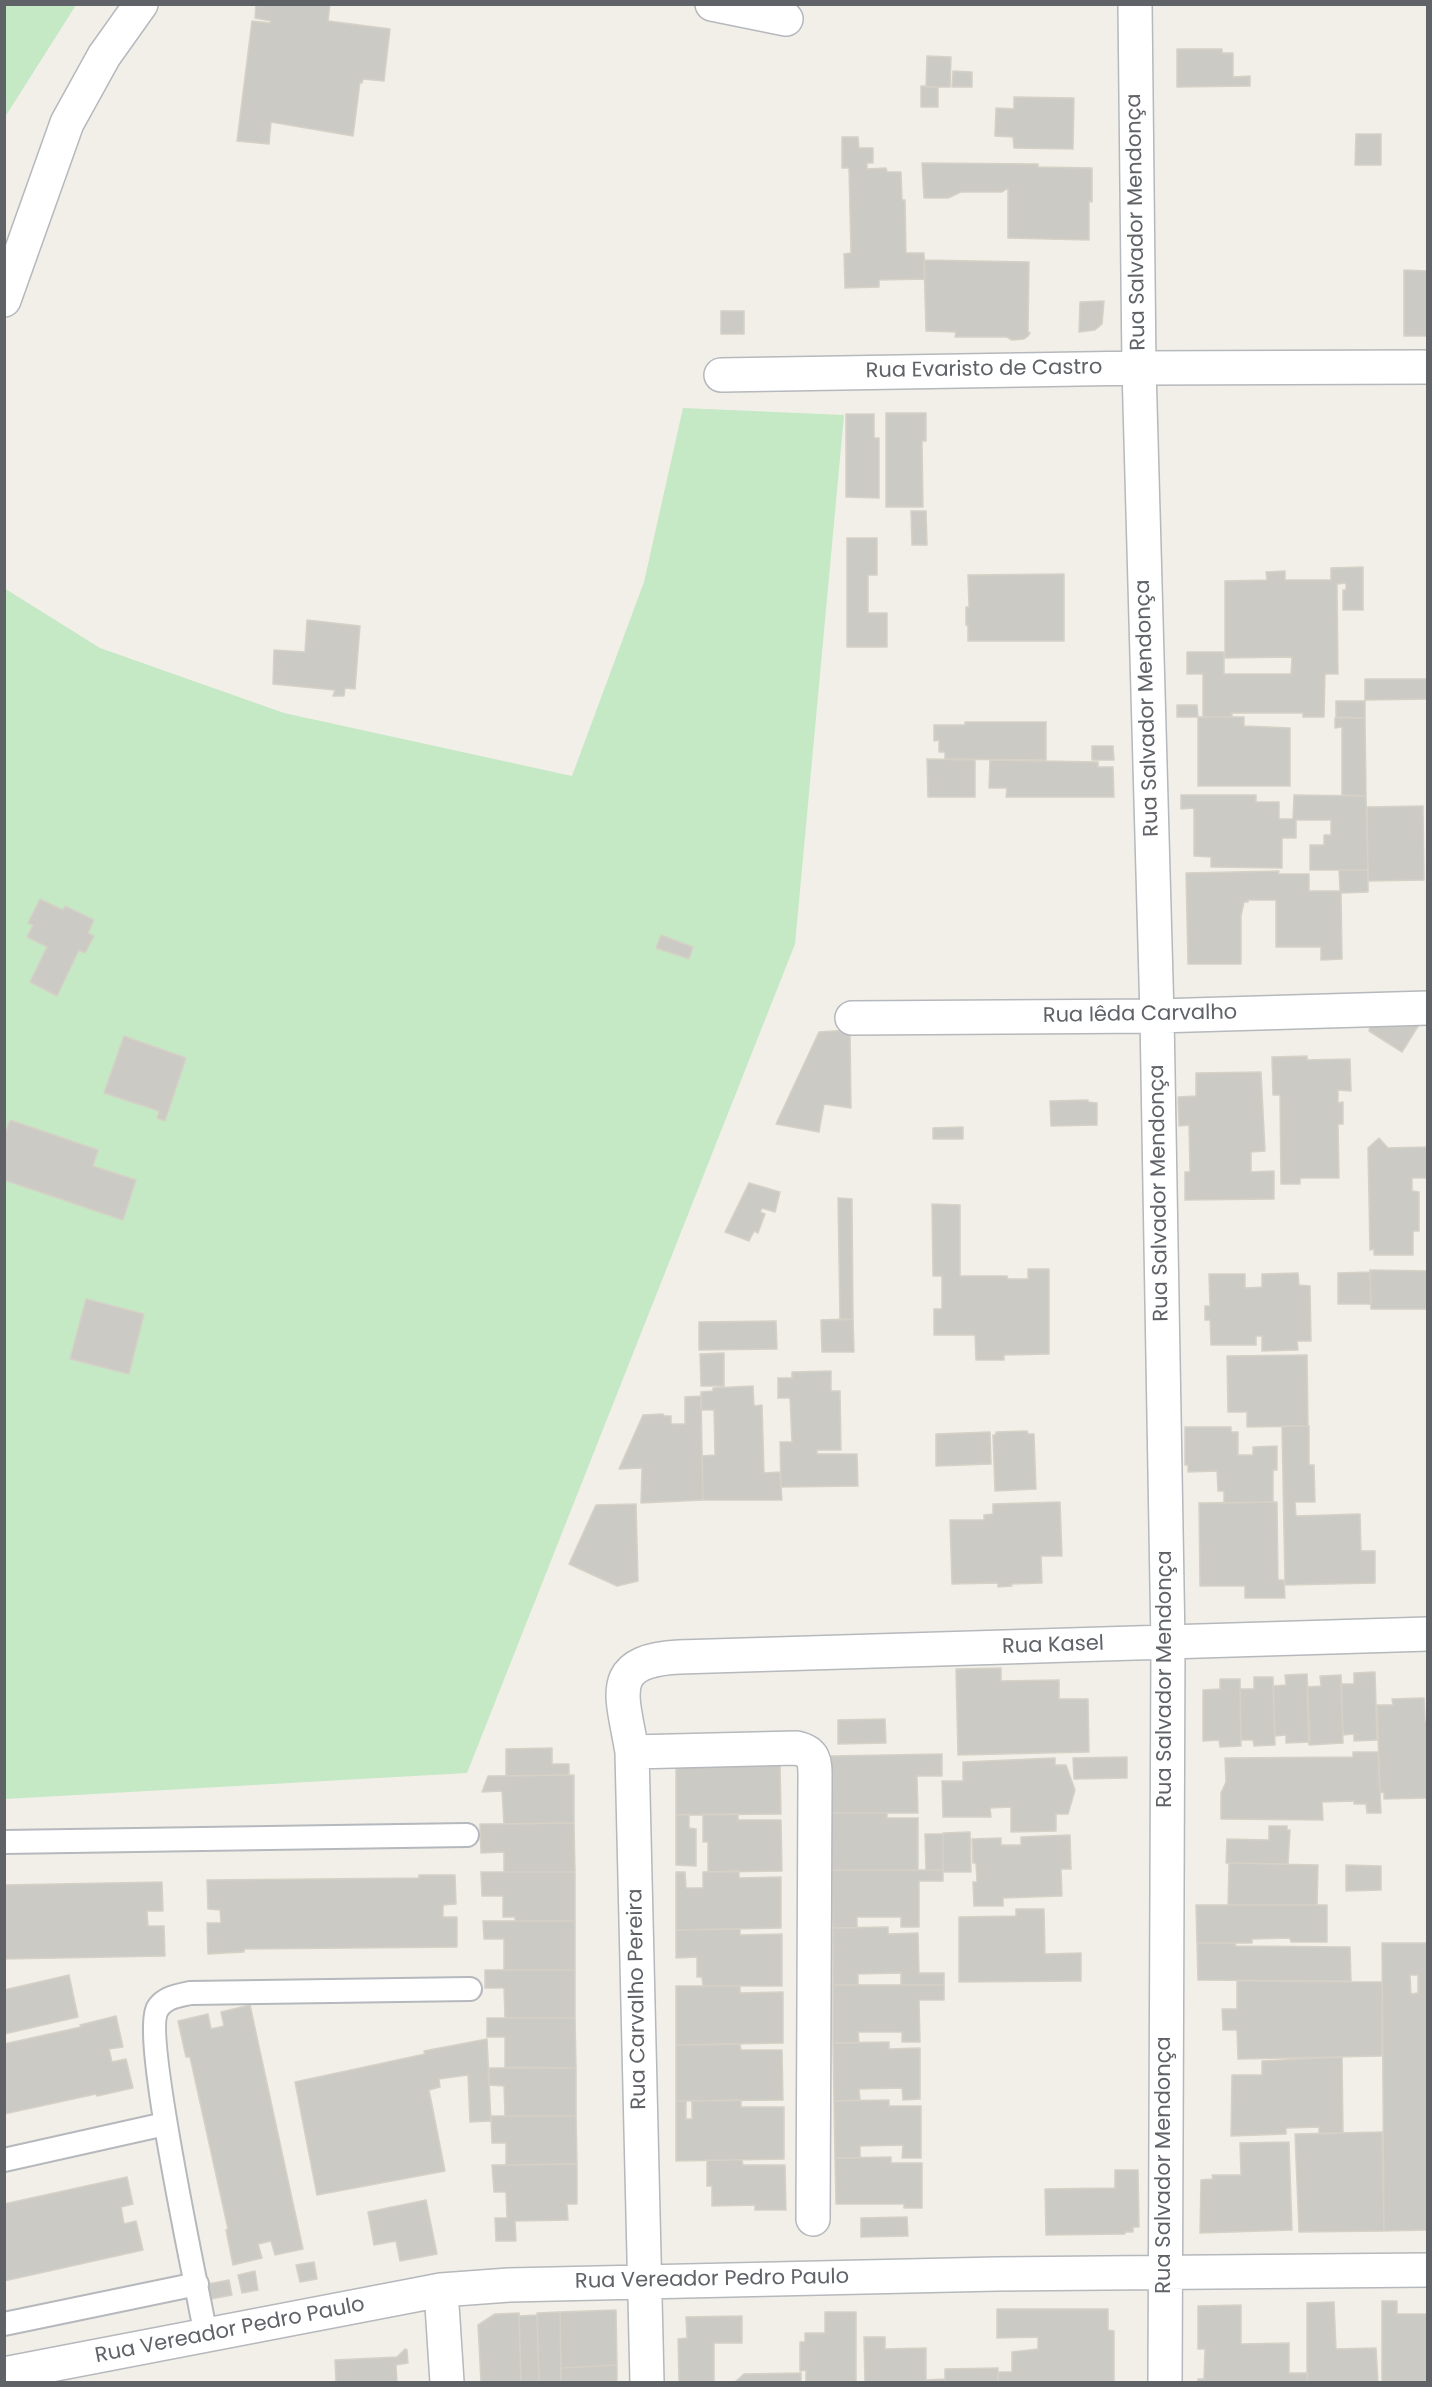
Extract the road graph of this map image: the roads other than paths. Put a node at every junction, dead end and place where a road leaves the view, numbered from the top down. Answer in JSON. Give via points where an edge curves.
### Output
{"nodes":[{"id":1,"x":141,"y":4,"type":"edge"},
{"id":2,"x":712,"y":4,"type":"edge"},
{"id":3,"x":1135,"y":4,"type":"edge"},
{"id":4,"x":786,"y":19,"type":"dead end"},
{"id":5,"x":4,"y":300,"type":"edge"},
{"id":6,"x":1428,"y":367,"type":"edge"},
{"id":7,"x":1139,"y":368,"type":"junction"},
{"id":8,"x":721,"y":375,"type":"dead end"},
{"id":9,"x":1428,"y":1008,"type":"edge"},
{"id":10,"x":1157,"y":1016,"type":"junction"},
{"id":11,"x":852,"y":1018,"type":"dead end"},
{"id":12,"x":1428,"y":1634,"type":"edge"},
{"id":13,"x":1168,"y":1643,"type":"junction"},
{"id":14,"x":679,"y":1657,"type":"joint"},
{"id":15,"x":632,"y":1752,"type":"junction"},
{"id":16,"x":467,"y":1835,"type":"dead end"},
{"id":17,"x":4,"y":1842,"type":"edge"},
{"id":18,"x":470,"y":1989,"type":"dead end"},
{"id":19,"x":165,"y":2124,"type":"junction"},
{"id":20,"x":4,"y":2160,"type":"edge"},
{"id":21,"x":813,"y":2219,"type":"dead end"},
{"id":22,"x":1428,"y":2270,"type":"edge"},
{"id":23,"x":1164,"y":2272,"type":"junction"},
{"id":24,"x":646,"y":2282,"type":"junction"},
{"id":25,"x":197,"y":2284,"type":"junction"},
{"id":26,"x":441,"y":2290,"type":"junction"},
{"id":27,"x":4,"y":2324,"type":"edge"},
{"id":28,"x":206,"y":2336,"type":"junction"},
{"id":29,"x":4,"y":2374,"type":"edge"},
{"id":30,"x":447,"y":2382,"type":"edge"},
{"id":31,"x":647,"y":2382,"type":"edge"},
{"id":32,"x":1166,"y":2382,"type":"edge"}],
"edges":[{"from":1,"to":5,"type":"street","via":[[104,56],[67,123]]},
{"from":2,"to":4,"type":"street"},
{"from":3,"to":7,"type":"street","name":"Rua Salvador Mendonça"},
{"from":6,"to":7,"type":"street","name":"Rua Evaristo de Castro"},
{"from":7,"to":8,"type":"street","name":"Rua Evaristo de Castro"},
{"from":7,"to":10,"type":"street","name":"Rua Salvador Mendonça"},
{"from":9,"to":10,"type":"street","name":"Rua Iêda Carvalho"},
{"from":10,"to":11,"type":"street","name":"Rua Iêda Carvalho"},
{"from":10,"to":13,"type":"street","name":"Rua Salvador Mendonça"},
{"from":12,"to":13,"type":"street","name":"Rua Kasel"},
{"from":13,"to":14,"type":"street","name":"Rua Kasel"},
{"from":13,"to":23,"type":"street","name":"Rua Salvador Mendonça"},
{"from":14,"to":15,"type":"street","name":"Rua Carvalho Pereira","via":[[636,1665],[625,1678],[622,1695]]},
{"from":15,"to":21,"type":"street","via":[[796,1748],[813,1756]]},
{"from":15,"to":24,"type":"street","name":"Rua Carvalho Pereira"},
{"from":16,"to":17,"type":"lane"},
{"from":18,"to":19,"type":"lane","via":[[190,1993],[169,1998],[157,2009],[154,2032]]},
{"from":19,"to":20,"type":"lane"},
{"from":19,"to":25,"type":"lane"},
{"from":22,"to":23,"type":"street","name":"Rua Vereador Pedro Paulo"},
{"from":23,"to":24,"type":"street","name":"Rua Vereador Pedro Paulo"},
{"from":23,"to":32,"type":"street","name":"Rua Salvador Mendonça"},
{"from":24,"to":26,"type":"street","name":"Rua Vereador Pedro Paulo","via":[[592,2281]]},
{"from":24,"to":31,"type":"street","name":"Rua Carvalho Pereira"},
{"from":25,"to":27,"type":"lane"},
{"from":25,"to":28,"type":"lane"},
{"from":26,"to":28,"type":"street","name":"Rua Vereador Pedro Paulo"},
{"from":26,"to":30,"type":"street"},
{"from":28,"to":29,"type":"street","name":"Rua Vereador Pedro Paulo"}]}
